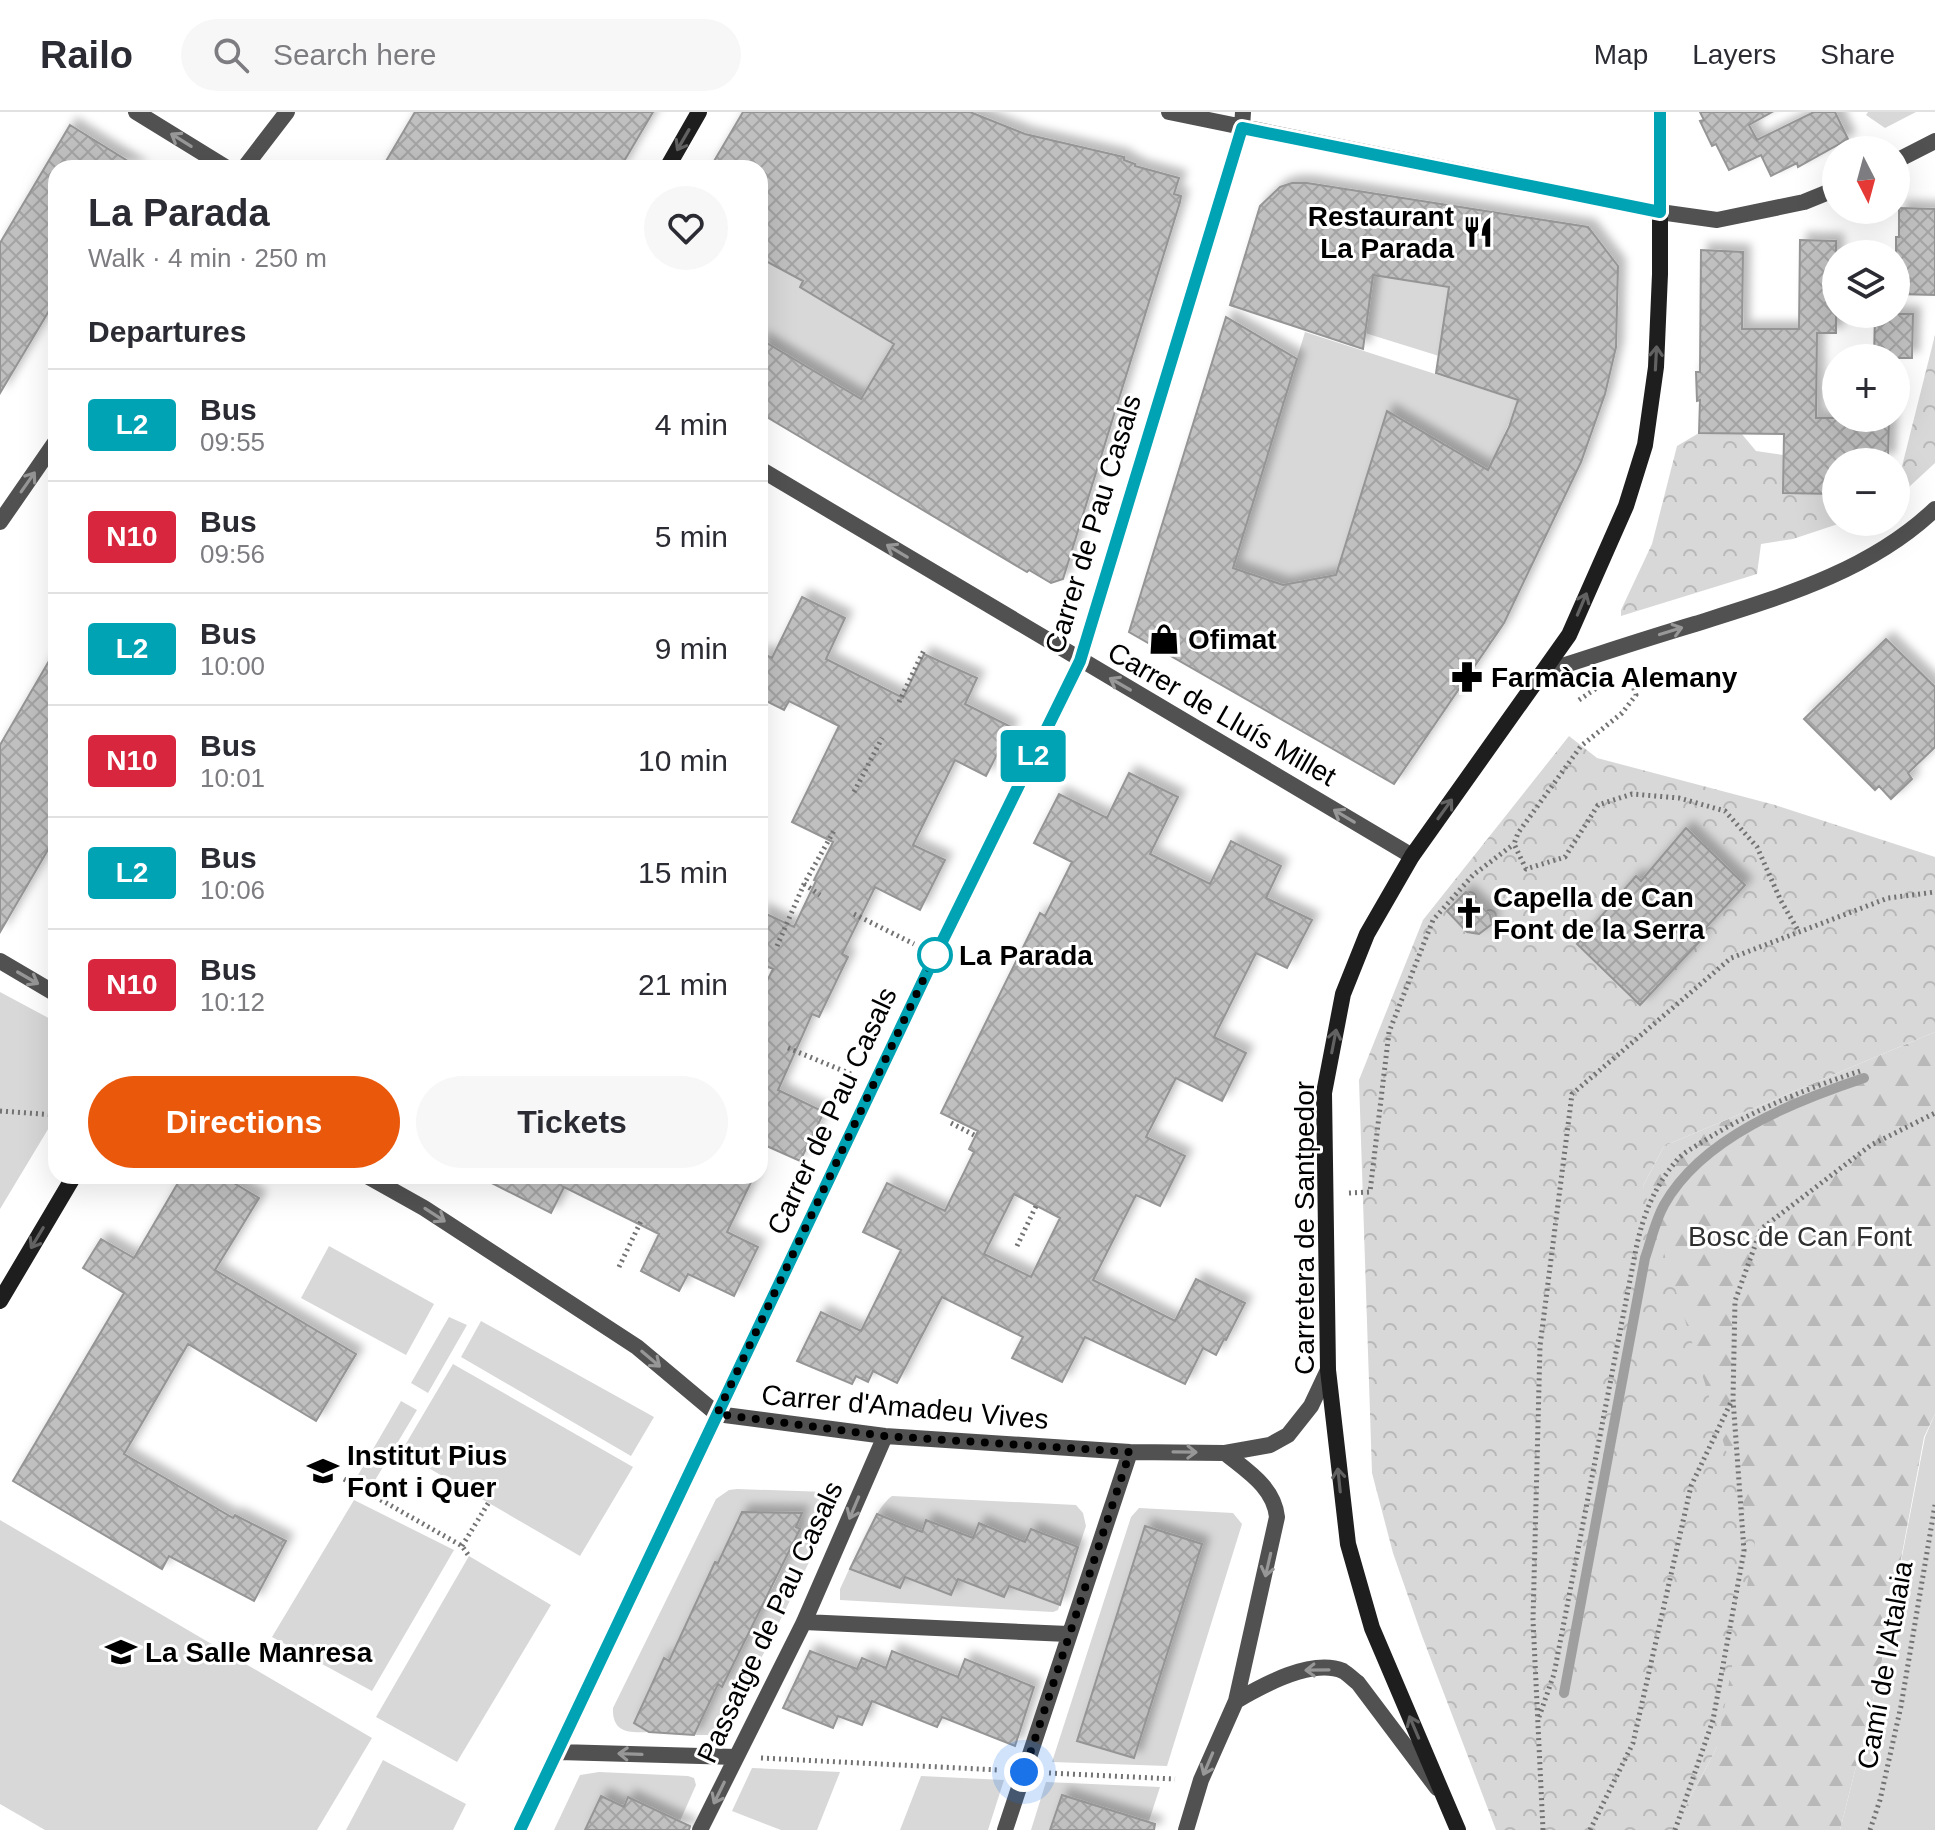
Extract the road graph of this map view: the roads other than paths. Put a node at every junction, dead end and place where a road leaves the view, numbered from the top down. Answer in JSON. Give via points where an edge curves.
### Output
{"nodes":[{"id":1,"x":136,"y":112,"type":"edge"},
{"id":2,"x":287,"y":112,"type":"edge"},
{"id":3,"x":699,"y":112,"type":"edge"},
{"id":4,"x":1169,"y":112,"type":"edge"},
{"id":5,"x":1660,"y":112,"type":"edge"},
{"id":6,"x":1243,"y":120,"type":"edge"},
{"id":7,"x":1935,"y":141,"type":"edge"},
{"id":8,"x":1910,"y":154,"type":"edge"},
{"id":9,"x":214,"y":160,"type":"edge"},
{"id":10,"x":250,"y":160,"type":"edge"},
{"id":11,"x":672,"y":160,"type":"edge"},
{"id":12,"x":1822,"y":195,"type":"edge"},
{"id":13,"x":1660,"y":212,"type":"junction"},
{"id":14,"x":48,"y":453,"type":"edge"},
{"id":15,"x":768,"y":474,"type":"edge"},
{"id":16,"x":1935,"y":509,"type":"edge"},
{"id":17,"x":0,"y":522,"type":"edge"},
{"id":18,"x":1080,"y":661,"type":"junction"},
{"id":19,"x":1543,"y":672,"type":"junction"},
{"id":20,"x":1412,"y":856,"type":"junction"},
{"id":21,"x":0,"y":961,"type":"edge"},
{"id":22,"x":48,"y":989,"type":"edge"},
{"id":23,"x":69,"y":1184,"type":"edge"},
{"id":24,"x":381,"y":1184,"type":"edge"},
{"id":25,"x":0,"y":1301,"type":"edge"},
{"id":26,"x":1328,"y":1370,"type":"junction"},
{"id":27,"x":717,"y":1414,"type":"junction"},
{"id":28,"x":885,"y":1436,"type":"junction"},
{"id":29,"x":1130,"y":1452,"type":"junction"},
{"id":30,"x":1225,"y":1453,"type":"junction"},
{"id":31,"x":804,"y":1622,"type":"junction"},
{"id":32,"x":1068,"y":1634,"type":"junction"},
{"id":33,"x":1236,"y":1701,"type":"junction"},
{"id":34,"x":559,"y":1752,"type":"junction"},
{"id":35,"x":736,"y":1757,"type":"junction"},
{"id":36,"x":1445,"y":1799,"type":"junction"},
{"id":37,"x":520,"y":1830,"type":"edge"},
{"id":38,"x":700,"y":1830,"type":"edge"},
{"id":39,"x":1005,"y":1830,"type":"edge"},
{"id":40,"x":1186,"y":1830,"type":"edge"},
{"id":41,"x":1458,"y":1830,"type":"edge"}],
"edges":[{"from":9,"to":1,"type":"street","one_way":true},
{"from":2,"to":10,"type":"street"},
{"from":3,"to":11,"type":"street","one_way":true},
{"from":4,"to":6,"type":"street"},
{"from":5,"to":13,"type":"street","name":"Carretera de Santpedor"},
{"from":6,"to":13,"type":"street"},
{"from":6,"to":18,"type":"street","name":"Carrer de Pau Casals"},
{"from":7,"to":8,"type":"street"},
{"from":12,"to":13,"type":"street","via":[[1717,220]]},
{"from":19,"to":13,"type":"street","name":"Carretera de Santpedor","one_way":true,"via":[[1569,635],[1626,506],[1645,445],[1656,367]]},
{"from":17,"to":14,"type":"street","one_way":true},
{"from":18,"to":15,"type":"street","name":"Carrer de Lluís Millet","one_way":true},
{"from":19,"to":16,"type":"street","one_way":true,"via":[[1771,600],[1855,567],[1912,531]]},
{"from":20,"to":18,"type":"street","name":"Carrer de Lluís Millet","one_way":true},
{"from":18,"to":27,"type":"street","name":"Carrer de Pau Casals"},
{"from":20,"to":19,"type":"street","name":"Carretera de Santpedor","one_way":true},
{"from":26,"to":20,"type":"street","name":"Carretera de Santpedor","one_way":true,"via":[[1324,1093],[1343,994],[1367,934]]},
{"from":21,"to":22,"type":"street","one_way":true},
{"from":23,"to":25,"type":"street","one_way":true},
{"from":24,"to":27,"type":"street","one_way":true,"via":[[637,1347]]},
{"from":26,"to":30,"type":"street","name":"Carrer d'Amadeu Vives","via":[[1311,1406],[1288,1435],[1270,1445]]},
{"from":36,"to":26,"type":"street","name":"Carretera de Santpedor","one_way":true,"via":[[1372,1628],[1351,1564]]},
{"from":27,"to":28,"type":"street","name":"Carrer d'Amadeu Vives"},
{"from":27,"to":34,"type":"street","name":"Carrer de Pau Casals"},
{"from":28,"to":29,"type":"street","name":"Carrer d'Amadeu Vives"},
{"from":28,"to":31,"type":"street","name":"Passatge de Pau Casals","one_way":true},
{"from":29,"to":30,"type":"street","name":"Carrer d'Amadeu Vives","one_way":true},
{"from":29,"to":32,"type":"street"},
{"from":30,"to":33,"type":"street","one_way":true,"via":[[1265,1487],[1277,1517]]},
{"from":31,"to":32,"type":"street"},
{"from":31,"to":35,"type":"street","name":"Passatge de Pau Casals"},
{"from":32,"to":39,"type":"street"},
{"from":36,"to":33,"type":"street","one_way":true,"via":[[1358,1683],[1342,1671],[1298,1671]]},
{"from":33,"to":40,"type":"street","one_way":true,"via":[[1201,1780]]},
{"from":35,"to":34,"type":"street","one_way":true},
{"from":34,"to":37,"type":"street","name":"Carrer de Pau Casals"},
{"from":35,"to":38,"type":"street","name":"Passatge de Pau Casals","one_way":true},
{"from":36,"to":41,"type":"street","name":"Carretera de Santpedor"}]}
